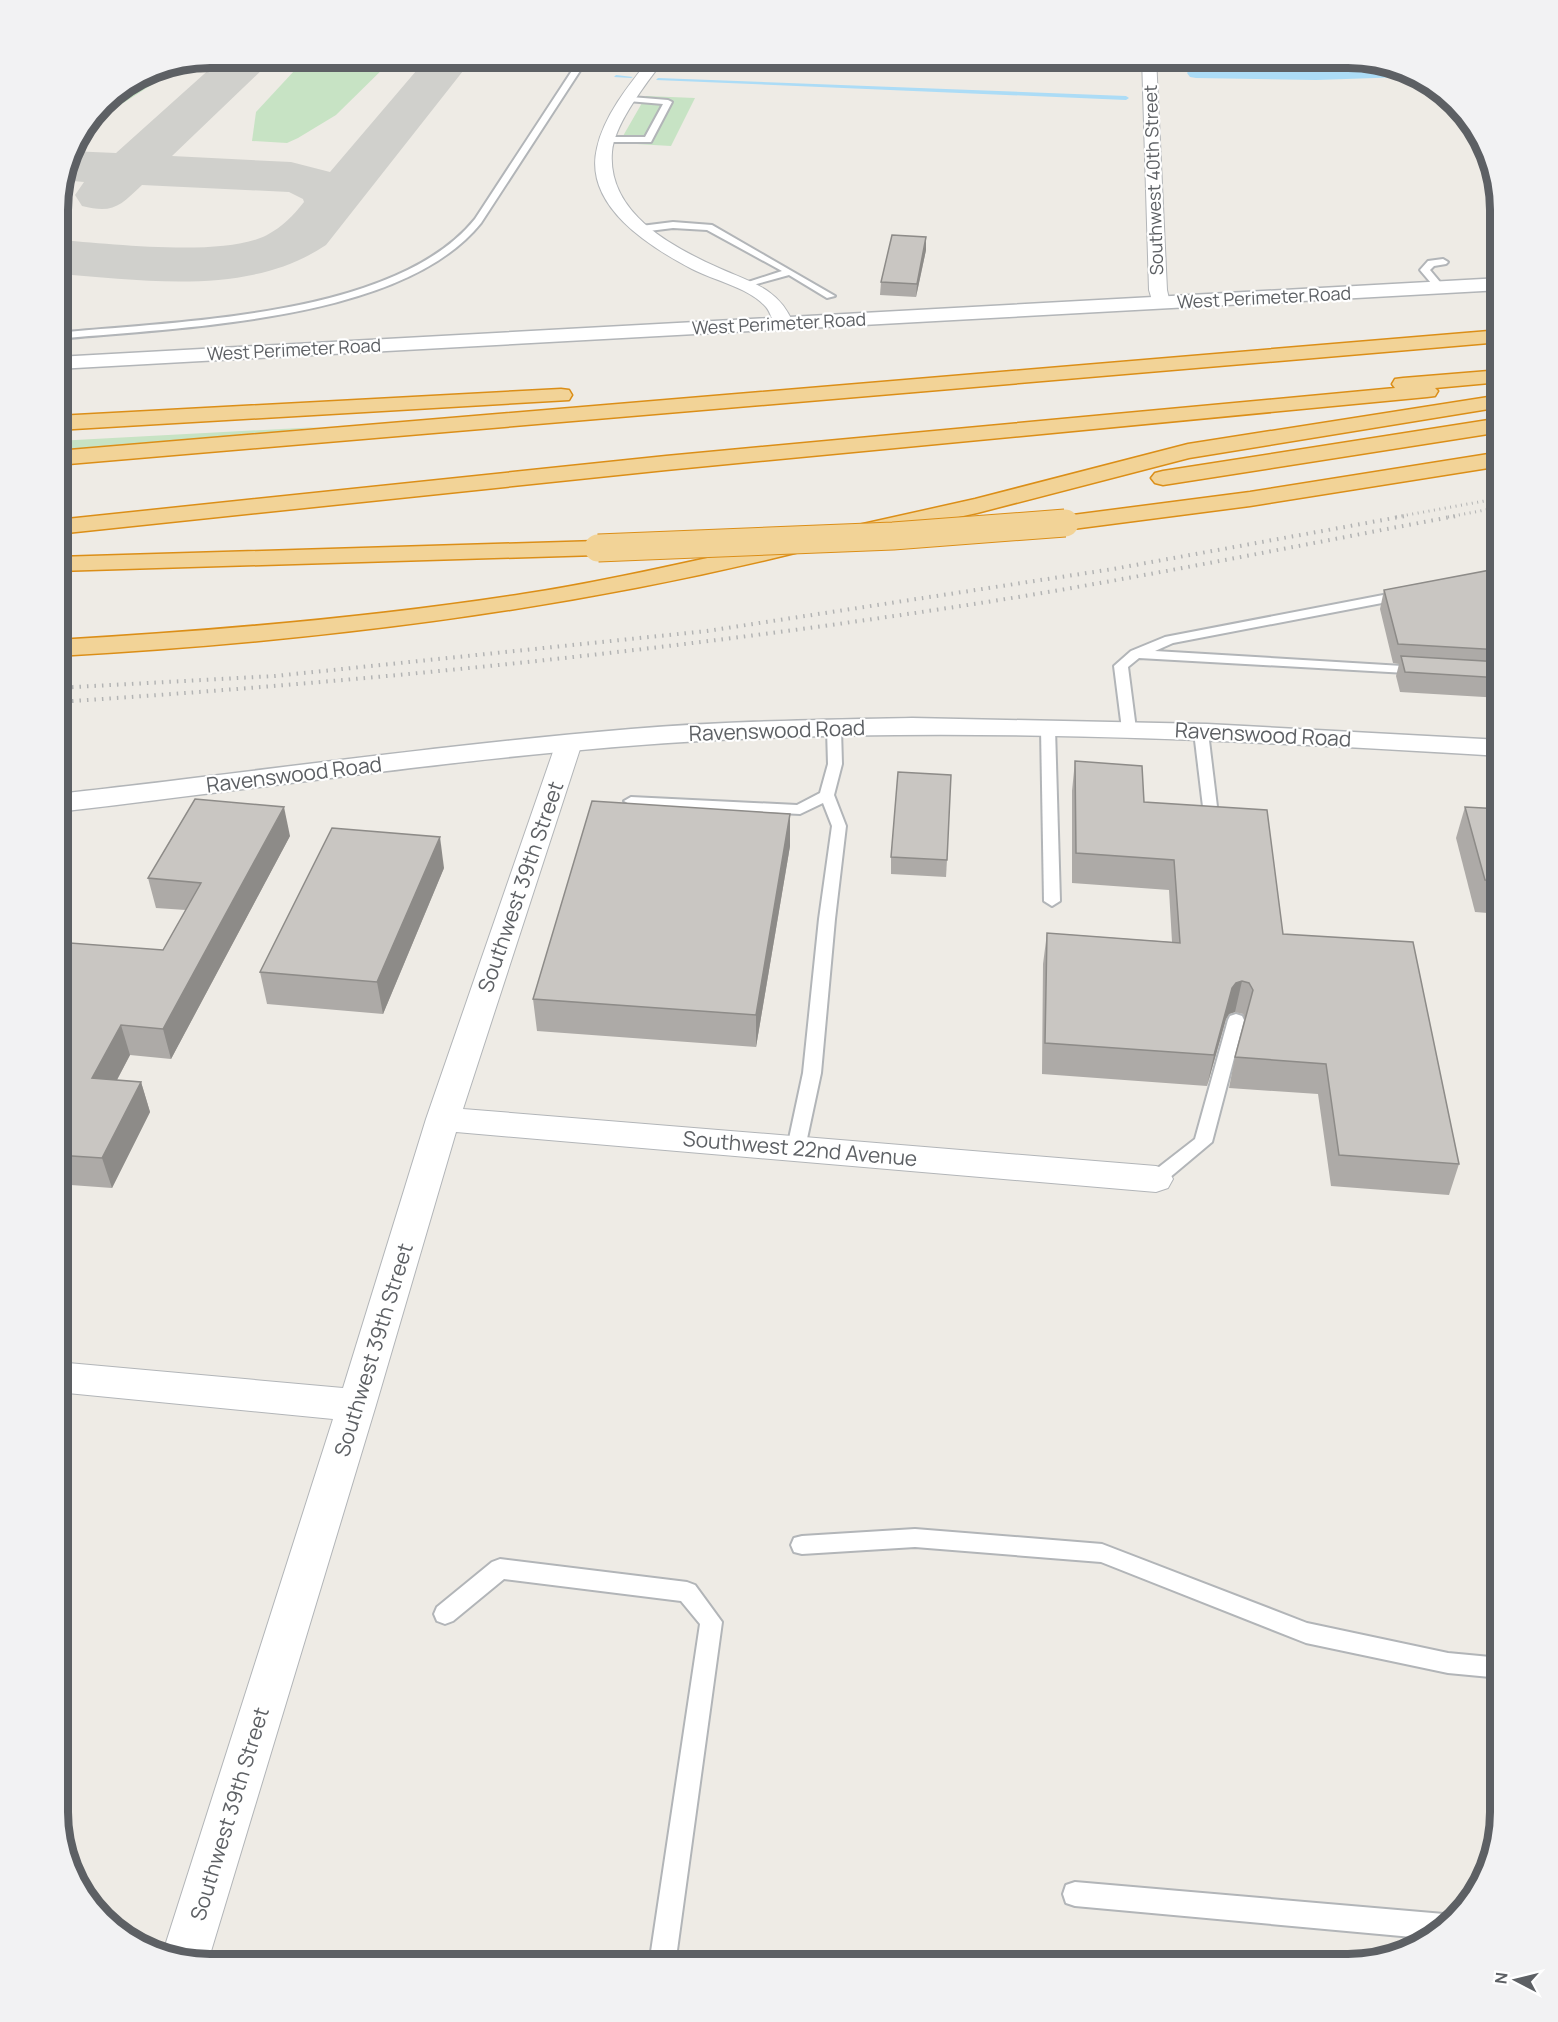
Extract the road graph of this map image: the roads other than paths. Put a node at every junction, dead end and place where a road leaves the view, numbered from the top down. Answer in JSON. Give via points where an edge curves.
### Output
{"nodes":[{"id":1,"x":578,"y":68,"type":"edge"},
{"id":2,"x":650,"y":68,"type":"edge"},
{"id":3,"x":1149,"y":68,"type":"edge"},
{"id":4,"x":631,"y":99,"type":"junction"},
{"id":5,"x":608,"y":140,"type":"junction"},
{"id":6,"x":640,"y":229,"type":"junction"},
{"id":7,"x":1443,"y":262,"type":"dead end"},
{"id":8,"x":790,"y":272,"type":"junction"},
{"id":9,"x":1490,"y":285,"type":"edge"},
{"id":10,"x":746,"y":286,"type":"junction"},
{"id":11,"x":1440,"y":288,"type":"junction"},
{"id":12,"x":830,"y":296,"type":"dead end"},
{"id":13,"x":1161,"y":303,"type":"junction"},
{"id":14,"x":783,"y":323,"type":"junction"},
{"id":15,"x":68,"y":335,"type":"edge"},
{"id":16,"x":1490,"y":337,"type":"edge"},
{"id":17,"x":1490,"y":357,"type":"edge"},
{"id":18,"x":68,"y":362,"type":"edge"},
{"id":19,"x":1490,"y":377,"type":"edge"},
{"id":20,"x":1490,"y":385,"type":"edge"},
{"id":21,"x":793,"y":398,"type":"junction"},
{"id":22,"x":1490,"y":403,"type":"edge"},
{"id":23,"x":68,"y":422,"type":"edge"},
{"id":24,"x":1490,"y":427,"type":"edge"},
{"id":25,"x":68,"y":457,"type":"edge"},
{"id":26,"x":1490,"y":461,"type":"edge"},
{"id":27,"x":68,"y":476,"type":"edge"},
{"id":28,"x":977,"y":506,"type":"junction"},
{"id":29,"x":68,"y":509,"type":"edge"},
{"id":30,"x":120,"y":510,"type":"junction"},
{"id":31,"x":68,"y":515,"type":"edge"},
{"id":32,"x":68,"y":526,"type":"edge"},
{"id":33,"x":68,"y":564,"type":"edge"},
{"id":34,"x":1421,"y":592,"type":"edge"},
{"id":35,"x":68,"y":647,"type":"edge"},
{"id":36,"x":1136,"y":654,"type":"junction"},
{"id":37,"x":1430,"y":671,"type":"edge"},
{"id":38,"x":1048,"y":728,"type":"junction"},
{"id":39,"x":834,"y":729,"type":"junction"},
{"id":40,"x":1129,"y":729,"type":"junction"},
{"id":41,"x":1201,"y":732,"type":"junction"},
{"id":42,"x":569,"y":743,"type":"junction"},
{"id":43,"x":1490,"y":747,"type":"edge"},
{"id":44,"x":827,"y":795,"type":"junction"},
{"id":45,"x":631,"y":801,"type":"edge"},
{"id":46,"x":68,"y":804,"type":"edge"},
{"id":47,"x":1211,"y":815,"type":"edge"},
{"id":48,"x":1053,"y":902,"type":"dead end"},
{"id":49,"x":1236,"y":1020,"type":"dead end"},
{"id":50,"x":443,"y":1119,"type":"junction"},
{"id":51,"x":796,"y":1148,"type":"junction"},
{"id":52,"x":1156,"y":1179,"type":"joint"},
{"id":53,"x":68,"y":1378,"type":"edge"},
{"id":54,"x":357,"y":1405,"type":"junction"},
{"id":55,"x":802,"y":1545,"type":"dead end"},
{"id":56,"x":445,"y":1614,"type":"dead end"},
{"id":57,"x":1490,"y":1667,"type":"edge"},
{"id":58,"x":1075,"y":1894,"type":"dead end"},
{"id":59,"x":1433,"y":1926,"type":"edge"},
{"id":60,"x":186,"y":1952,"type":"edge"},
{"id":61,"x":664,"y":1954,"type":"edge"}],
"edges":[{"from":1,"to":15,"type":"lane","via":[[484,211],[457,243],[422,266],[369,289],[305,305]]},
{"from":2,"to":4,"type":"street"},
{"from":3,"to":13,"type":"street","name":"Southwest 40th Street"},
{"from":4,"to":5,"type":"street"},
{"from":4,"to":5,"type":"lane","via":[[668,102],[648,140]]},
{"from":5,"to":6,"type":"street","via":[[603,161],[606,182],[616,201]]},
{"from":6,"to":8,"type":"lane","via":[[708,227]]},
{"from":6,"to":10,"type":"street","via":[[678,255]]},
{"from":7,"to":11,"type":"lane","via":[[1431,263],[1425,270]]},
{"from":8,"to":10,"type":"lane"},
{"from":8,"to":12,"type":"lane"},
{"from":9,"to":11,"type":"street","name":"West Perimeter Road"},
{"from":10,"to":14,"type":"street","via":[[772,301]]},
{"from":11,"to":13,"type":"street","name":"West Perimeter Road"},
{"from":13,"to":14,"type":"street","name":"West Perimeter Road"},
{"from":14,"to":18,"type":"street","name":"West Perimeter Road"},
{"from":16,"to":21,"type":"highway"},
{"from":17,"to":27,"type":"highway"},
{"from":19,"to":30,"type":"highway"},
{"from":20,"to":32,"type":"highway","via":[[687,461]]},
{"from":21,"to":23,"type":"highway","via":[[705,386]]},
{"from":21,"to":25,"type":"highway"},
{"from":22,"to":28,"type":"highway","via":[[1188,451]]},
{"from":24,"to":28,"type":"highway"},
{"from":26,"to":33,"type":"highway","bridge":true,"via":[[1250,499],[1065,523],[893,536]]},
{"from":28,"to":35,"type":"highway","via":[[592,590],[504,604],[235,637]]},
{"from":29,"to":30,"type":"highway"},
{"from":30,"to":31,"type":"highway"},
{"from":34,"to":36,"type":"lane","via":[[1170,639]]},
{"from":36,"to":37,"type":"lane"},
{"from":36,"to":40,"type":"lane","via":[[1120,666]]},
{"from":38,"to":39,"type":"street","name":"Ravenswood Road","via":[[929,725]]},
{"from":38,"to":40,"type":"street","name":"Ravenswood Road"},
{"from":38,"to":48,"type":"lane"},
{"from":39,"to":42,"type":"street","name":"Ravenswood Road","via":[[716,732]]},
{"from":39,"to":44,"type":"lane","via":[[835,764]]},
{"from":40,"to":41,"type":"street","name":"Ravenswood Road"},
{"from":41,"to":43,"type":"street","name":"Ravenswood Road"},
{"from":41,"to":47,"type":"lane"},
{"from":42,"to":46,"type":"street","name":"Ravenswood Road"},
{"from":42,"to":50,"type":"street","name":"Southwest 39th Street"},
{"from":44,"to":45,"type":"lane","via":[[800,810]]},
{"from":44,"to":51,"type":"lane","via":[[839,826],[812,1073]]},
{"from":49,"to":52,"type":"lane","via":[[1203,1142]]},
{"from":50,"to":51,"type":"street","name":"Southwest 22nd Avenue"},
{"from":50,"to":54,"type":"street","name":"Southwest 39th Street"},
{"from":51,"to":52,"type":"street","name":"Southwest 22nd Avenue"},
{"from":53,"to":54,"type":"street"},
{"from":54,"to":60,"type":"street","name":"Southwest 39th Street"},
{"from":55,"to":57,"type":"lane","via":[[915,1538],[1102,1553],[1306,1633],[1448,1663]]},
{"from":56,"to":61,"type":"lane","via":[[501,1569],[687,1592],[711,1622]]},
{"from":58,"to":59,"type":"lane"}]}
